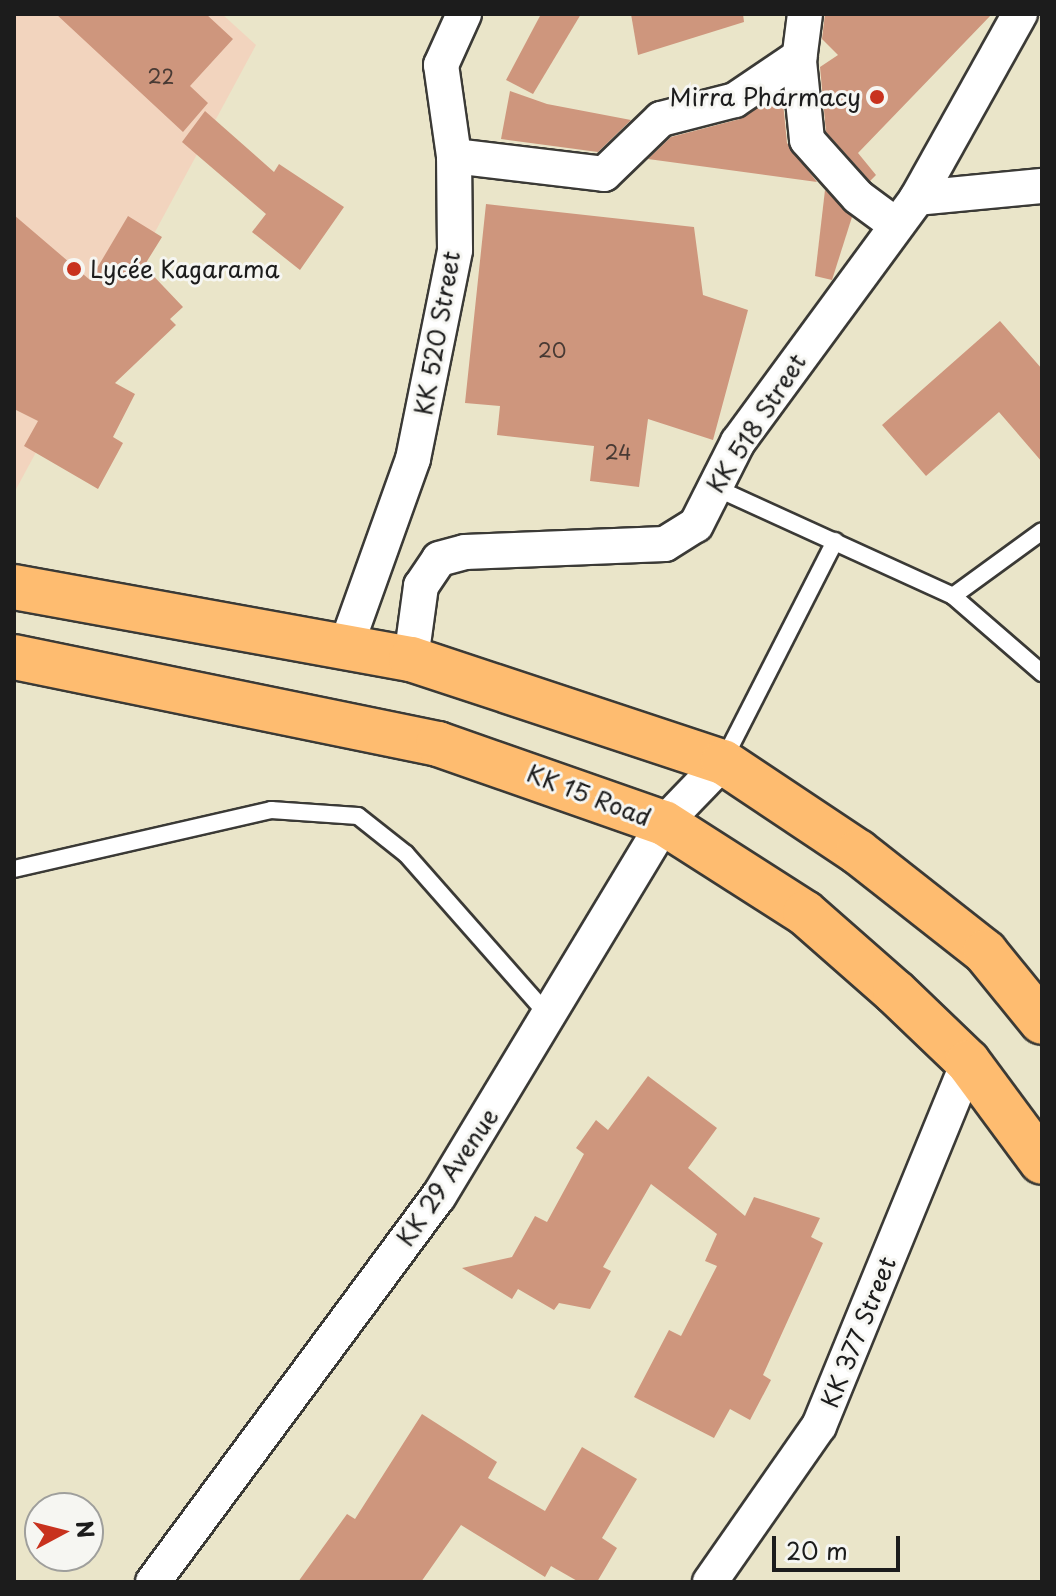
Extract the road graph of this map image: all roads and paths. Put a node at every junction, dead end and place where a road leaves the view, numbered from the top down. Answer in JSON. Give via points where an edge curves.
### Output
{"nodes":[{"id":1,"x":464,"y":14,"type":"edge"},
{"id":2,"x":805,"y":14,"type":"edge"},
{"id":3,"x":1020,"y":14,"type":"edge"},
{"id":4,"x":800,"y":56,"type":"junction"},
{"id":5,"x":454,"y":156,"type":"junction"},
{"id":6,"x":1042,"y":186,"type":"edge"},
{"id":7,"x":917,"y":198,"type":"junction"},
{"id":8,"x":896,"y":225,"type":"junction"},
{"id":9,"x":711,"y":485,"type":"junction"},
{"id":10,"x":1042,"y":531,"type":"edge"},
{"id":11,"x":835,"y":541,"type":"junction"},
{"id":12,"x":14,"y":587,"type":"edge"},
{"id":13,"x":953,"y":596,"type":"junction"},
{"id":14,"x":346,"y":646,"type":"junction"},
{"id":15,"x":14,"y":657,"type":"edge"},
{"id":16,"x":411,"y":659,"type":"junction"},
{"id":17,"x":1042,"y":673,"type":"edge"},
{"id":18,"x":723,"y":762,"type":"junction"},
{"id":19,"x":664,"y":823,"type":"junction"},
{"id":20,"x":14,"y":869,"type":"edge"},
{"id":21,"x":549,"y":1016,"type":"junction"},
{"id":22,"x":1042,"y":1022,"type":"edge"},
{"id":23,"x":968,"y":1062,"type":"junction"},
{"id":24,"x":1042,"y":1162,"type":"edge"},
{"id":25,"x":153,"y":1582,"type":"edge"},
{"id":26,"x":710,"y":1582,"type":"edge"}],
"edges":[{"from":1,"to":5,"type":"street","name":"KK 520 Street","via":[[441,65]]},
{"from":2,"to":4,"type":"street"},
{"from":3,"to":7,"type":"street","name":"KK 518 Street"},
{"from":4,"to":5,"type":"street","via":[[735,100],[661,119],[604,174]]},
{"from":4,"to":8,"type":"street","via":[[807,140],[858,197]]},
{"from":5,"to":14,"type":"street","name":"KK 520 Street","via":[[455,250],[413,459]]},
{"from":6,"to":7,"type":"street"},
{"from":7,"to":8,"type":"street","name":"KK 518 Street"},
{"from":8,"to":9,"type":"street","name":"KK 518 Street"},
{"from":9,"to":11,"type":"lane"},
{"from":9,"to":16,"type":"street","name":"KK 518 Street","via":[[696,525],[665,544],[465,552],[439,559],[421,586]]},
{"from":10,"to":13,"type":"lane"},
{"from":11,"to":13,"type":"lane"},
{"from":11,"to":18,"type":"lane"},
{"from":12,"to":14,"type":"highway"},
{"from":13,"to":17,"type":"lane"},
{"from":14,"to":16,"type":"highway"},
{"from":15,"to":19,"type":"highway","name":"KK 15 Road","via":[[438,744]]},
{"from":16,"to":18,"type":"highway"},
{"from":18,"to":19,"type":"street","name":"KK 29 Avenue"},
{"from":18,"to":22,"type":"highway","via":[[858,852],[985,952]]},
{"from":19,"to":21,"type":"street","name":"KK 29 Avenue"},
{"from":19,"to":23,"type":"highway","name":"KK 15 Road","via":[[805,913]]},
{"from":20,"to":21,"type":"lane","via":[[271,810],[358,816],[406,854]]},
{"from":21,"to":25,"type":"street","name":"KK 29 Avenue","via":[[439,1196]]},
{"from":23,"to":24,"type":"highway","name":"KK 15 Road"},
{"from":23,"to":26,"type":"street","name":"KK 377 Street","via":[[819,1426]]}]}
